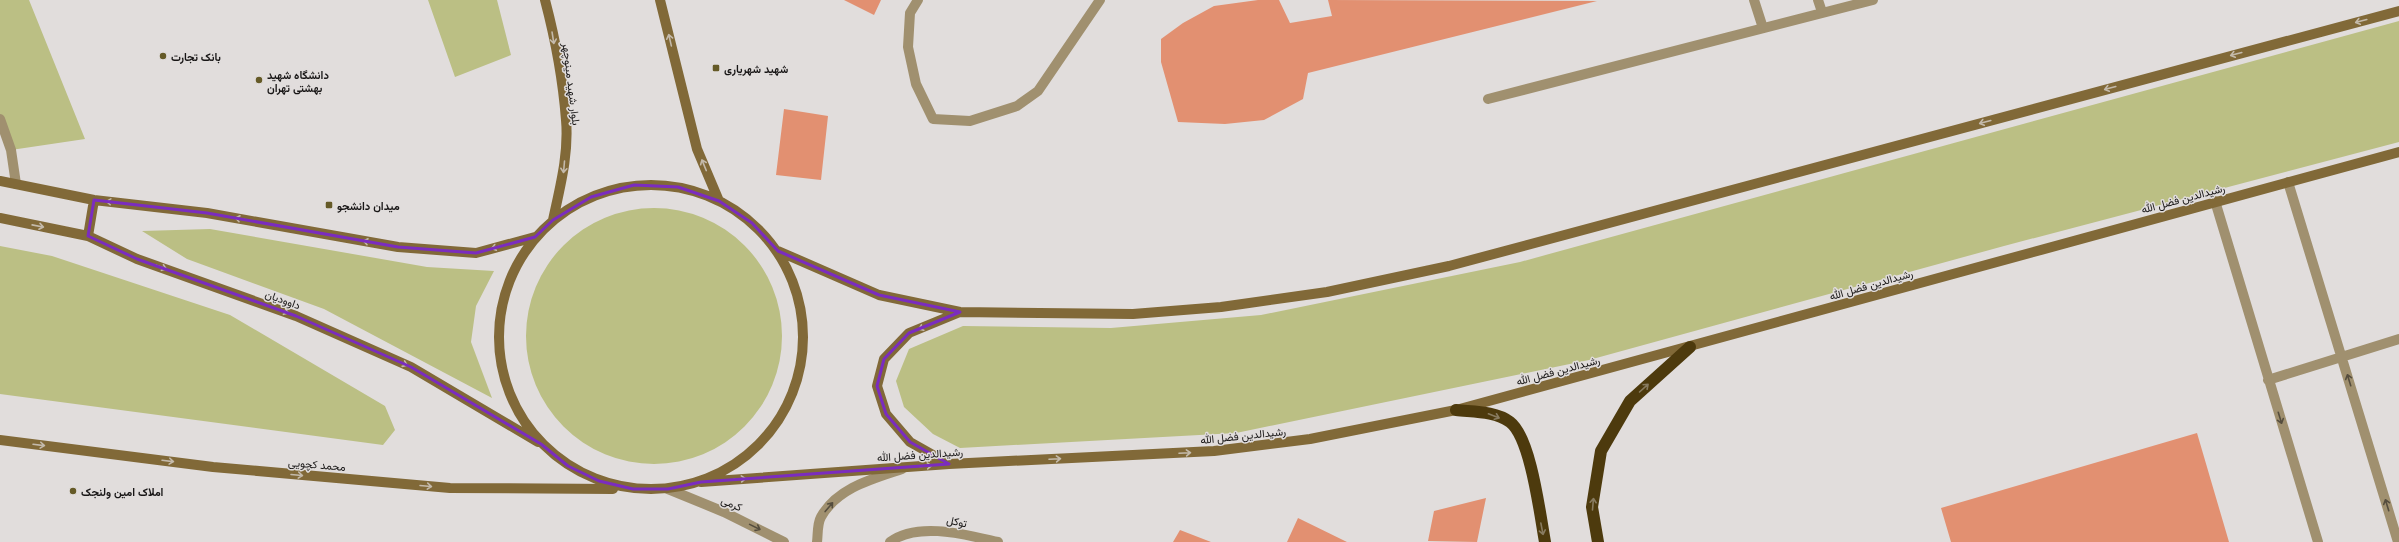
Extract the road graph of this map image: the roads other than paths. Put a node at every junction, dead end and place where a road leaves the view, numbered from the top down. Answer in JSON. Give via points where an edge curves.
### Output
{"nodes":[{"id":1,"x":545,"y":0,"type":"edge"},
{"id":2,"x":660,"y":0,"type":"edge"},
{"id":3,"x":918,"y":0,"type":"edge"},
{"id":4,"x":1100,"y":0,"type":"edge"},
{"id":5,"x":1754,"y":0,"type":"edge"},
{"id":6,"x":1818,"y":0,"type":"edge"},
{"id":7,"x":1873,"y":0,"type":"edge"},
{"id":8,"x":2399,"y":11,"type":"edge"},
{"id":9,"x":1822,"y":12,"type":"junction"},
{"id":10,"x":1762,"y":28,"type":"junction"},
{"id":11,"x":1488,"y":99,"type":"dead end"},
{"id":12,"x":0,"y":119,"type":"edge"},
{"id":13,"x":2399,"y":152,"type":"edge"},
{"id":14,"x":0,"y":182,"type":"edge"},
{"id":15,"x":2288,"y":182,"type":"junction"},
{"id":16,"x":16,"y":184,"type":"junction"},
{"id":17,"x":94,"y":200,"type":"junction"},
{"id":18,"x":719,"y":201,"type":"junction"},
{"id":19,"x":2215,"y":201,"type":"junction"},
{"id":20,"x":0,"y":218,"type":"edge"},
{"id":21,"x":553,"y":220,"type":"junction"},
{"id":22,"x":88,"y":236,"type":"junction"},
{"id":23,"x":535,"y":237,"type":"junction"},
{"id":24,"x":778,"y":251,"type":"junction"},
{"id":25,"x":960,"y":312,"type":"junction"},
{"id":26,"x":2399,"y":339,"type":"edge"},
{"id":27,"x":1690,"y":348,"type":"junction"},
{"id":28,"x":2342,"y":358,"type":"junction"},
{"id":29,"x":2268,"y":380,"type":"junction"},
{"id":30,"x":1456,"y":410,"type":"junction"},
{"id":31,"x":0,"y":440,"type":"edge"},
{"id":32,"x":541,"y":444,"type":"junction"},
{"id":33,"x":949,"y":464,"type":"junction"},
{"id":34,"x":907,"y":467,"type":"junction"},
{"id":35,"x":701,"y":482,"type":"junction"},
{"id":36,"x":633,"y":489,"type":"junction"},
{"id":37,"x":668,"y":490,"type":"junction"},
{"id":38,"x":784,"y":542,"type":"edge"},
{"id":39,"x":817,"y":542,"type":"edge"},
{"id":40,"x":890,"y":542,"type":"edge"},
{"id":41,"x":998,"y":542,"type":"edge"},
{"id":42,"x":1545,"y":542,"type":"edge"},
{"id":43,"x":1598,"y":542,"type":"edge"},
{"id":44,"x":2318,"y":542,"type":"edge"},
{"id":45,"x":2398,"y":542,"type":"edge"}],
"edges":[{"from":1,"to":21,"type":"main road","name":"بلوار شهید مینوچهر","one_way":true,"via":[[566,121],[564,171]]},
{"from":18,"to":2,"type":"main road","one_way":true,"via":[[697,149]]},
{"from":3,"to":4,"type":"street","via":[[910,13],[908,47],[916,84],[933,119],[970,121],[1017,106],[1038,91]]},
{"from":5,"to":10,"type":"street"},
{"from":6,"to":9,"type":"street"},
{"from":7,"to":9,"type":"street"},
{"from":8,"to":25,"type":"main road","one_way":true,"via":[[1449,266],[1327,292],[1221,307],[1133,314]]},
{"from":9,"to":10,"type":"street"},
{"from":10,"to":11,"type":"street"},
{"from":12,"to":16,"type":"street","via":[[11,150]]},
{"from":13,"to":15,"type":"main road","name":"رشیدالدین فضل الله"},
{"from":14,"to":16,"type":"main road"},
{"from":15,"to":19,"type":"main road","name":"رشیدالدین فضل الله"},
{"from":15,"to":28,"type":"street"},
{"from":16,"to":17,"type":"main road"},
{"from":17,"to":22,"type":"main road"},
{"from":23,"to":17,"type":"main road","one_way":true,"via":[[476,253],[398,247],[207,213]]},
{"from":18,"to":21,"type":"main road","via":[[678,187],[634,185],[591,197]]},
{"from":18,"to":24,"type":"main road","via":[[752,223]]},
{"from":19,"to":27,"type":"main road","name":"رشیدالدین فضل الله"},
{"from":19,"to":29,"type":"street"},
{"from":20,"to":22,"type":"main road","name":"داوودیان","one_way":true},
{"from":21,"to":23,"type":"main road"},
{"from":22,"to":32,"type":"main road","name":"داوودیان","one_way":true,"via":[[137,258],[296,316],[411,367]]},
{"from":23,"to":32,"type":"main road","via":[[511,276],[499,319],[500,365],[515,408]]},
{"from":24,"to":25,"type":"main road","via":[[879,295]]},
{"from":24,"to":35,"type":"main road","via":[[798,294],[804,340],[797,386],[776,427],[742,460]]},
{"from":25,"to":33,"type":"main road","one_way":true,"via":[[909,333],[884,359],[877,386],[886,414],[910,442]]},
{"from":26,"to":28,"type":"street"},
{"from":27,"to":30,"type":"main road","name":"رشیدالدین فضل الله"},
{"from":43,"to":27,"type":"highway","one_way":true,"via":[[1592,507],[1601,451],[1630,401]]},
{"from":28,"to":29,"type":"street"},
{"from":45,"to":28,"type":"street","one_way":true},
{"from":29,"to":44,"type":"street","one_way":true},
{"from":33,"to":30,"type":"main road","name":"رشیدالدین فضل الله","one_way":true,"via":[[1214,451],[1310,439]]},
{"from":30,"to":42,"type":"highway","one_way":true,"via":[[1489,414],[1510,422],[1524,442]]},
{"from":31,"to":36,"type":"main road","name":"محمد کچویی","one_way":true,"via":[[212,467],[450,488]]},
{"from":32,"to":36,"type":"main road","via":[[568,466],[593,478]]},
{"from":34,"to":33,"type":"main road","name":"رشیدالدین فضل الله","one_way":true},
{"from":35,"to":34,"type":"main road","name":"رشیدالدین فضل الله","one_way":true},
{"from":39,"to":34,"type":"street","one_way":true,"via":[[820,518],[838,496],[864,482]]},
{"from":35,"to":37,"type":"main road"},
{"from":36,"to":37,"type":"main road"},
{"from":37,"to":38,"type":"street","name":"کرمی","one_way":true,"via":[[724,512]]},
{"from":40,"to":41,"type":"street","name":"توکل","via":[[897,537],[940,530]]}]}
